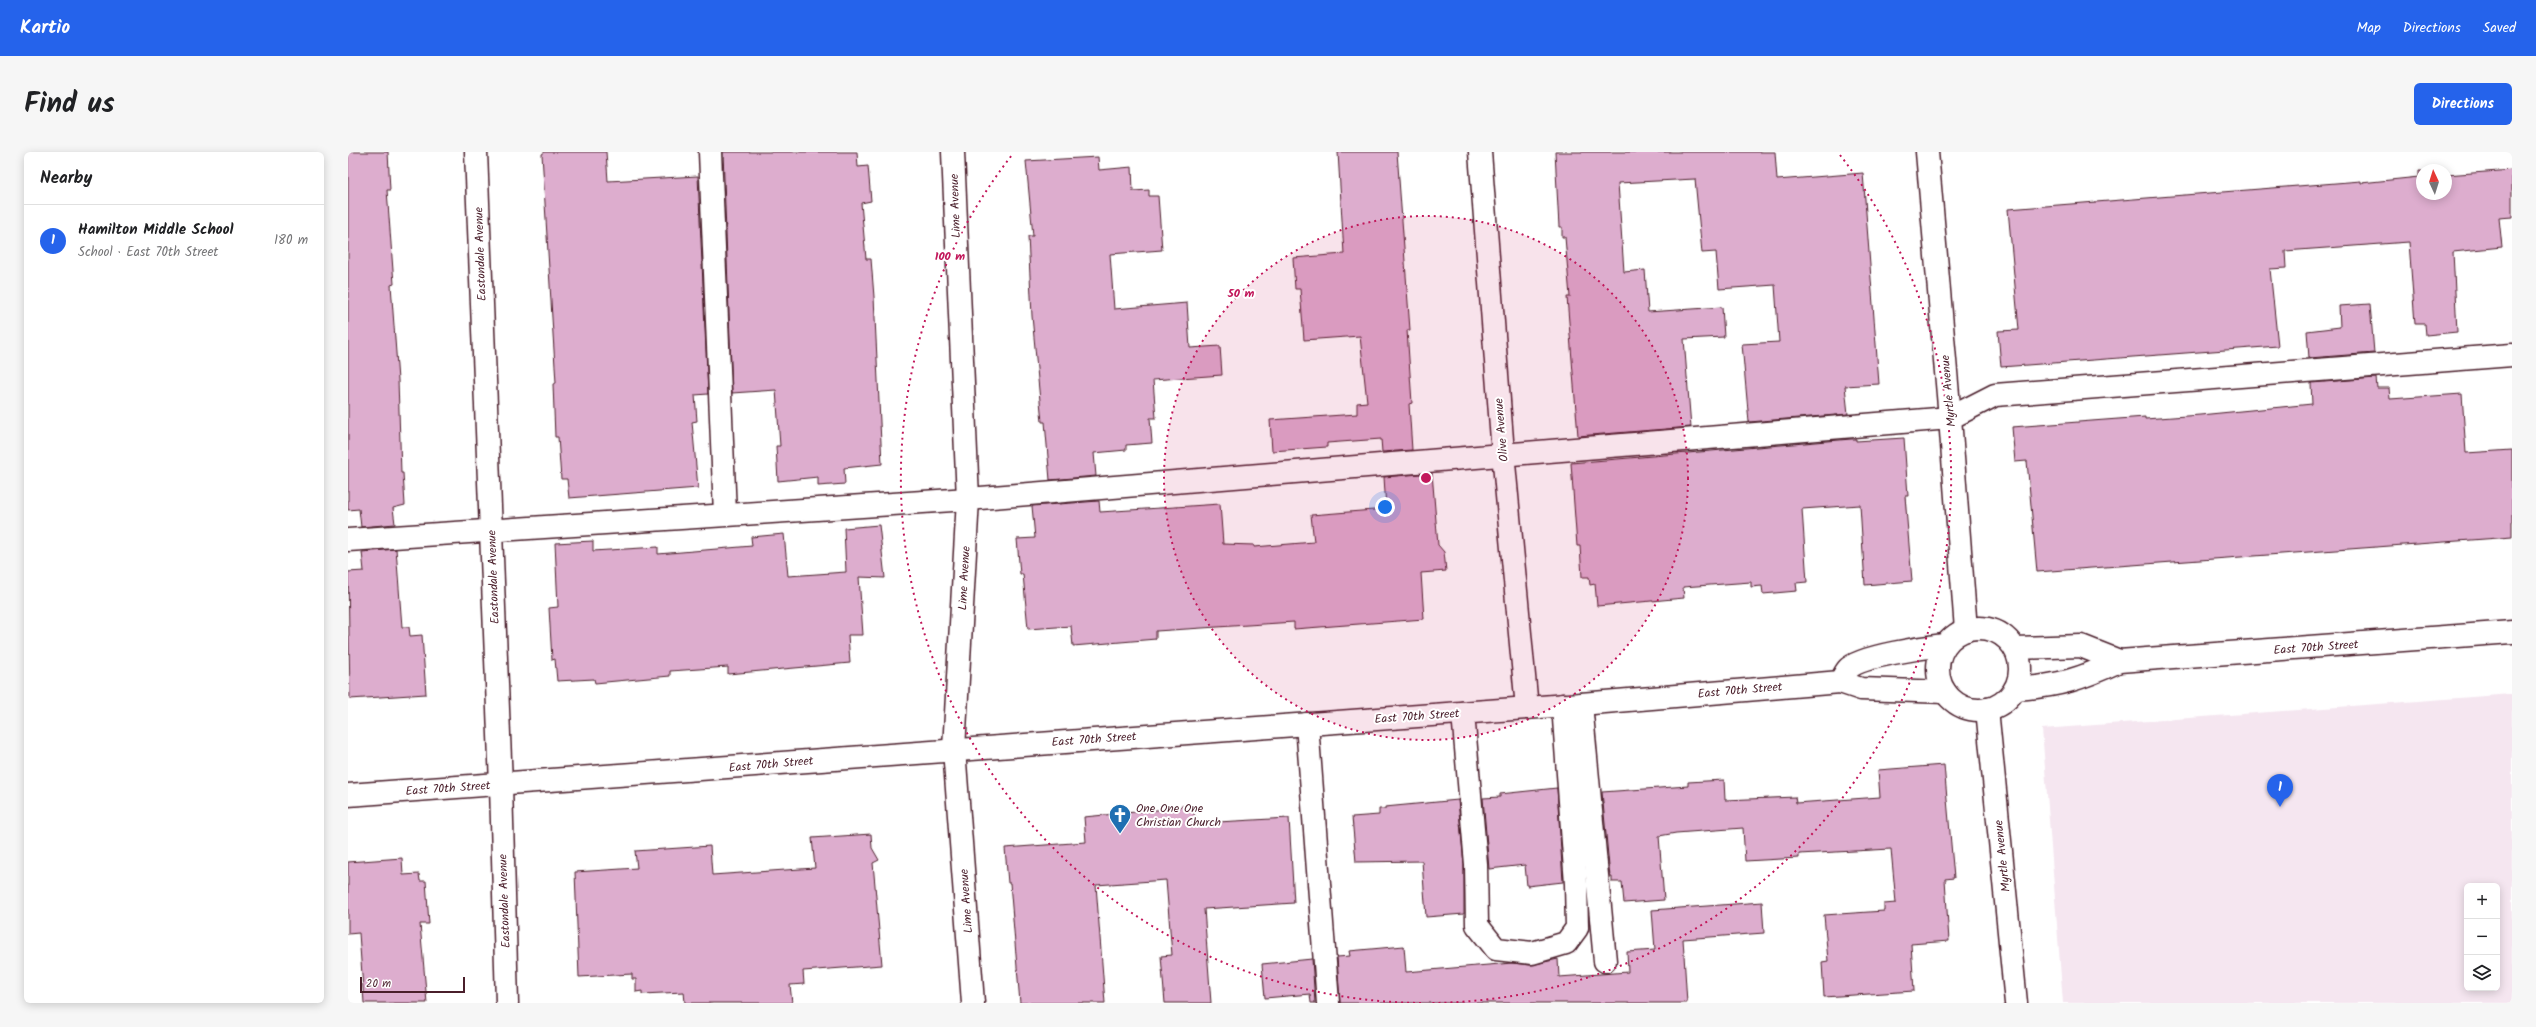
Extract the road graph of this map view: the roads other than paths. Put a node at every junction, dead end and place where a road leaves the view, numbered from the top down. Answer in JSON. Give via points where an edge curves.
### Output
{"nodes":[{"id":1,"x":476,"y":152,"type":"edge"},
{"id":2,"x":710,"y":152,"type":"edge"},
{"id":3,"x":953,"y":152,"type":"edge"},
{"id":4,"x":1480,"y":152,"type":"edge"},
{"id":5,"x":1927,"y":152,"type":"edge"},
{"id":6,"x":2512,"y":355,"type":"edge"},
{"id":7,"x":1950,"y":418,"type":"junction"},
{"id":8,"x":1503,"y":453,"type":"junction"},
{"id":9,"x":968,"y":499,"type":"junction"},
{"id":10,"x":725,"y":514,"type":"junction"},
{"id":11,"x":491,"y":530,"type":"junction"},
{"id":12,"x":348,"y":540,"type":"edge"},
{"id":13,"x":1966,"y":630,"type":"junction"},
{"id":14,"x":2512,"y":632,"type":"edge"},
{"id":15,"x":1944,"y":645,"type":"junction"},
{"id":16,"x":2015,"y":648,"type":"junction"},
{"id":17,"x":2119,"y":661,"type":"junction"},
{"id":18,"x":1840,"y":682,"type":"junction"},
{"id":19,"x":2016,"y":688,"type":"junction"},
{"id":20,"x":1945,"y":692,"type":"junction"},
{"id":21,"x":1572,"y":704,"type":"junction"},
{"id":22,"x":1527,"y":708,"type":"junction"},
{"id":23,"x":1987,"y":709,"type":"junction"},
{"id":24,"x":1463,"y":713,"type":"junction"},
{"id":25,"x":1307,"y":724,"type":"junction"},
{"id":26,"x":954,"y":749,"type":"junction"},
{"id":27,"x":501,"y":784,"type":"junction"},
{"id":28,"x":348,"y":795,"type":"edge"},
{"id":29,"x":1605,"y":961,"type":"dead end"},
{"id":30,"x":507,"y":1003,"type":"edge"},
{"id":31,"x":973,"y":1003,"type":"edge"},
{"id":32,"x":1328,"y":1003,"type":"edge"},
{"id":33,"x":2016,"y":1003,"type":"edge"}],
"edges":[{"from":1,"to":11,"type":"street","name":"Eastondale Avenue"},
{"from":2,"to":10,"type":"street"},
{"from":3,"to":9,"type":"street","name":"Lime Avenue"},
{"from":4,"to":8,"type":"street","name":"Olive Avenue"},
{"from":5,"to":7,"type":"street","name":"Myrtle Avenue"},
{"from":6,"to":7,"type":"street","via":[[1995,395]]},
{"from":7,"to":8,"type":"street"},
{"from":7,"to":13,"type":"street","name":"Myrtle Avenue"},
{"from":8,"to":9,"type":"street"},
{"from":8,"to":22,"type":"street","name":"Olive Avenue"},
{"from":9,"to":10,"type":"street"},
{"from":9,"to":26,"type":"street","name":"Lime Avenue"},
{"from":10,"to":11,"type":"street"},
{"from":11,"to":12,"type":"street"},
{"from":11,"to":27,"type":"street","name":"Eastondale Avenue"},
{"from":13,"to":15,"type":"street"},
{"from":13,"to":16,"type":"street","via":[[1980,627],[1993,630],[2006,637]]},
{"from":14,"to":17,"type":"street","name":"East 70th Street"},
{"from":15,"to":18,"type":"street","via":[[1920,647],[1878,657],[1849,668]]},
{"from":15,"to":20,"type":"street","via":[[1937,670]]},
{"from":16,"to":17,"type":"street","name":"East 70th Street","via":[[2081,646]]},
{"from":16,"to":19,"type":"street","via":[[2020,661],[2020,675]]},
{"from":17,"to":19,"type":"street","name":"East 70th Street","via":[[2079,679],[2042,687]]},
{"from":18,"to":20,"type":"street","name":"East 70th Street","via":[[1861,689]]},
{"from":18,"to":21,"type":"street","name":"East 70th Street"},
{"from":19,"to":23,"type":"street","via":[[2007,700],[1995,708]]},
{"from":20,"to":23,"type":"street","via":[[1956,704],[1968,709]]},
{"from":21,"to":22,"type":"street","name":"East 70th Street"},
{"from":21,"to":24,"type":"street","via":[[1577,928],[1566,944],[1532,953],[1496,949],[1477,925],[1476,864]]},
{"from":21,"to":29,"type":"street"},
{"from":22,"to":24,"type":"street","name":"East 70th Street"},
{"from":23,"to":33,"type":"street","name":"Myrtle Avenue"},
{"from":24,"to":25,"type":"street","name":"East 70th Street"},
{"from":25,"to":26,"type":"street","name":"East 70th Street"},
{"from":25,"to":32,"type":"street"},
{"from":26,"to":27,"type":"street","name":"East 70th Street"},
{"from":26,"to":31,"type":"street","name":"Lime Avenue"},
{"from":27,"to":28,"type":"street","name":"East 70th Street"},
{"from":27,"to":30,"type":"street","name":"Eastondale Avenue"}]}
